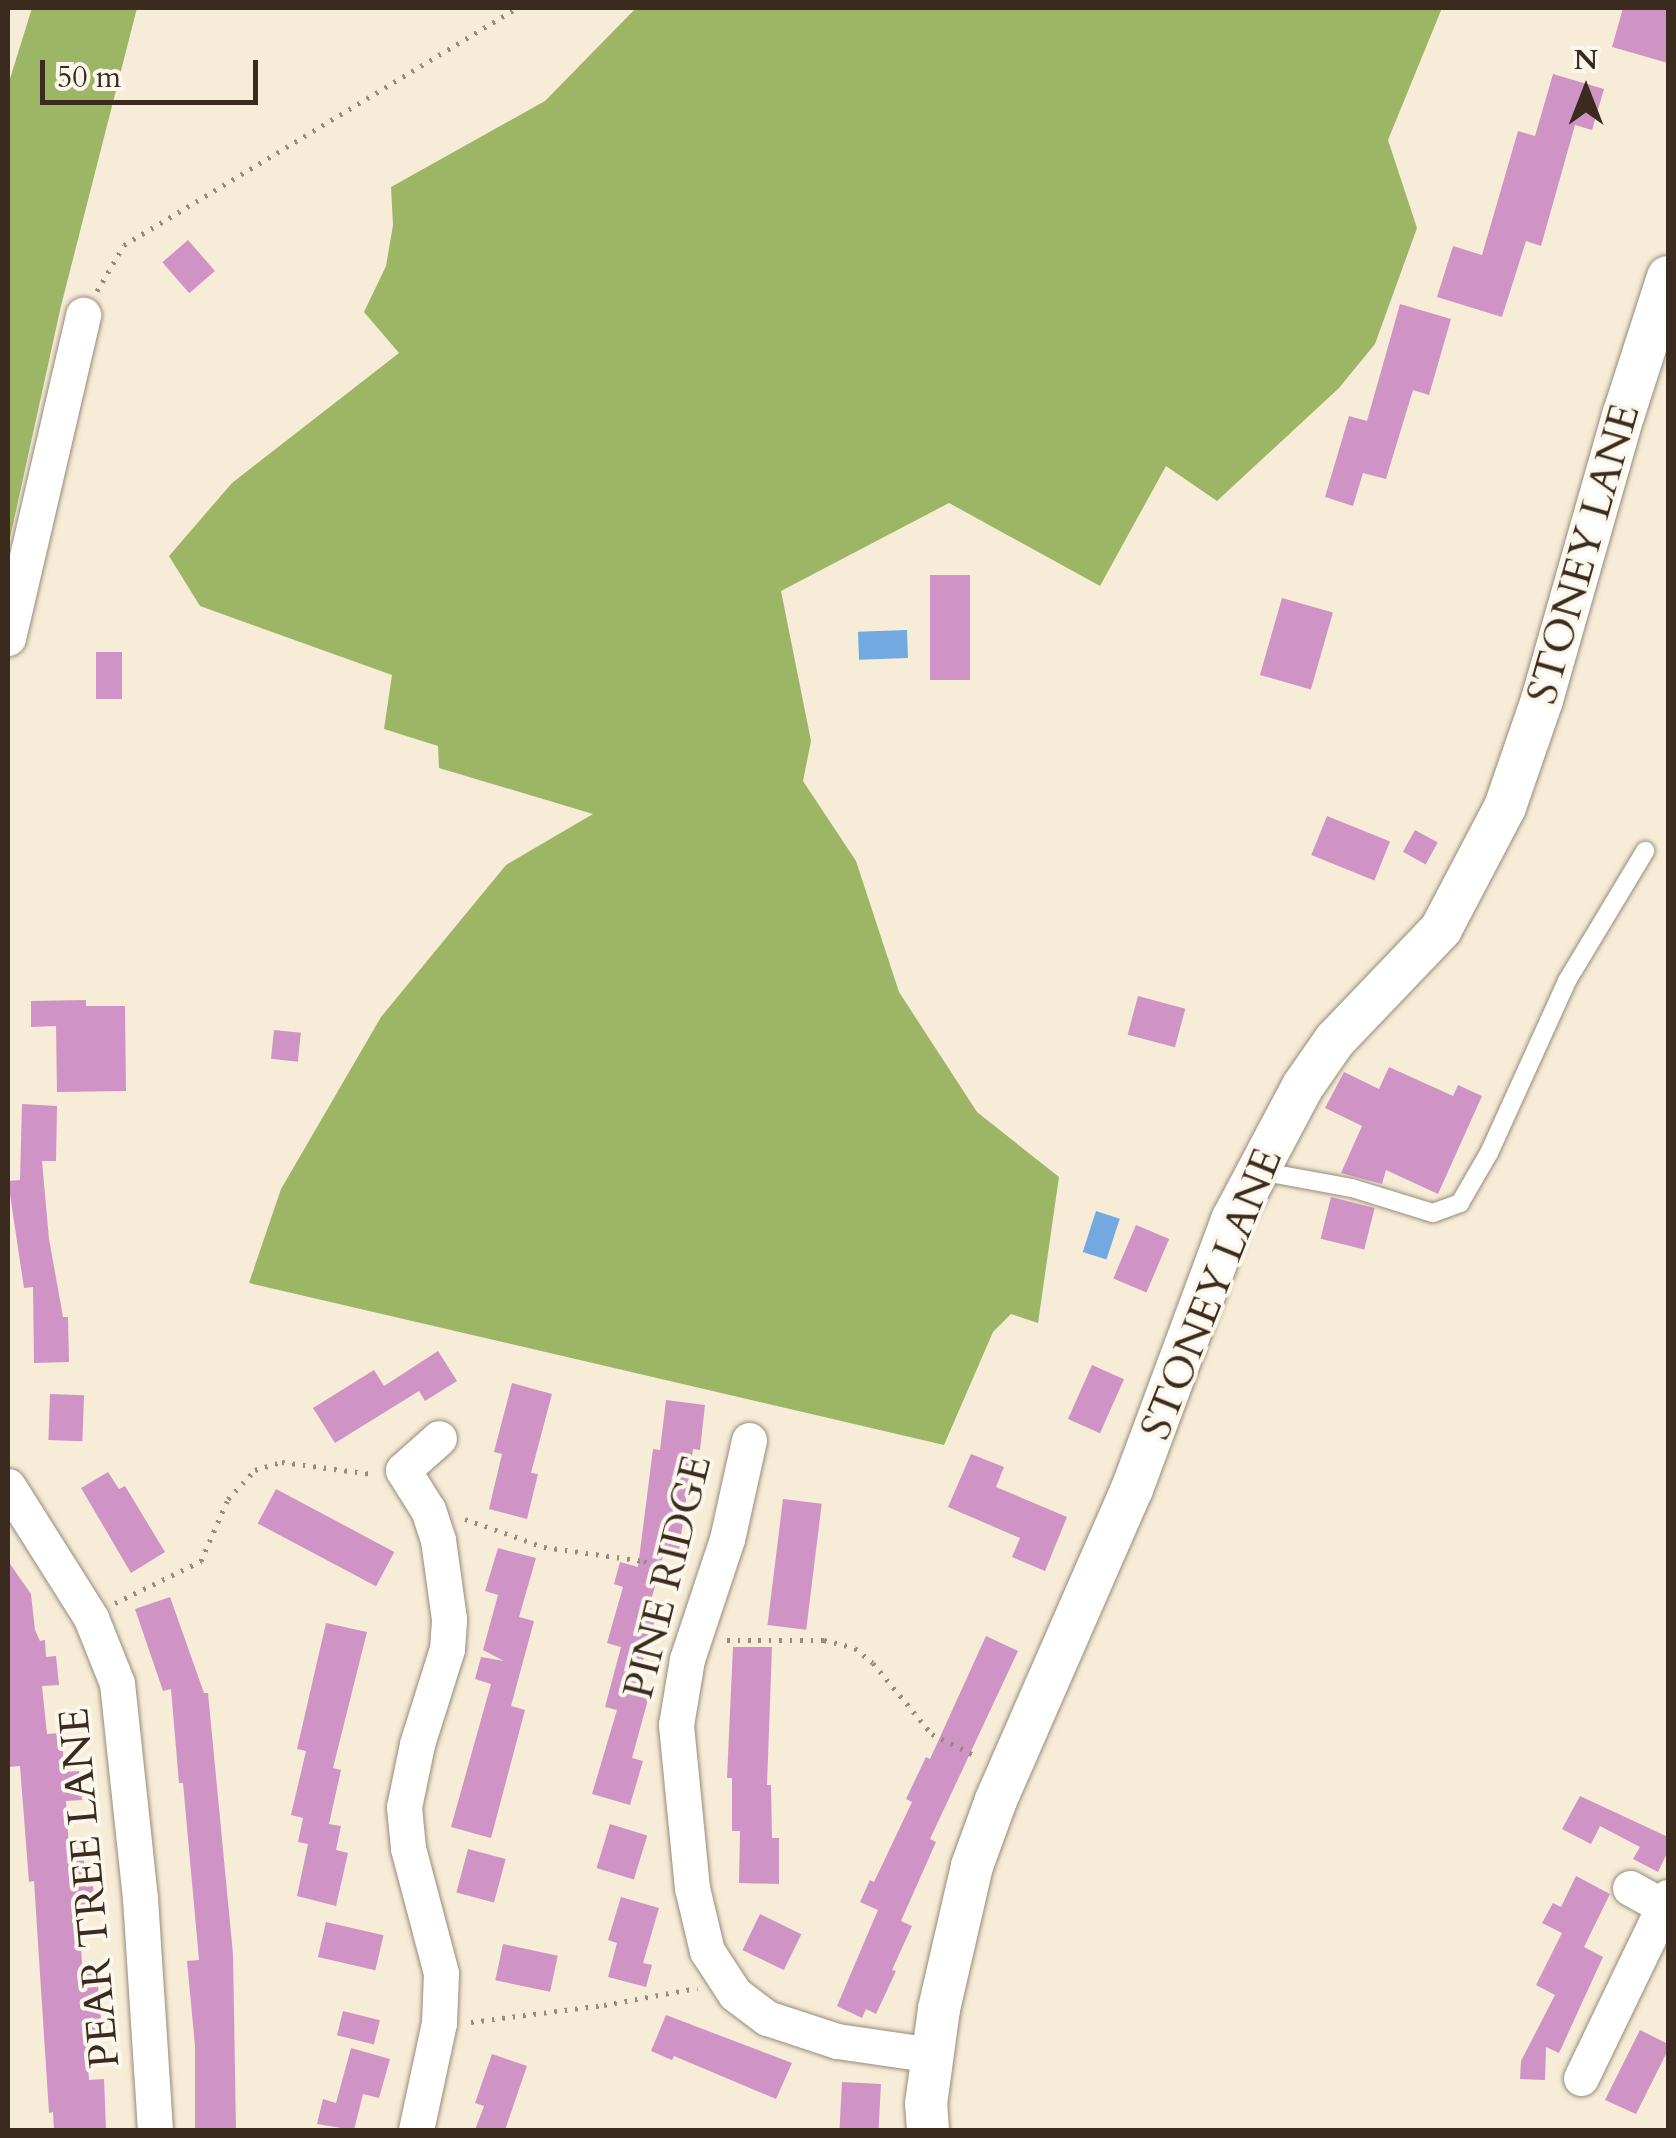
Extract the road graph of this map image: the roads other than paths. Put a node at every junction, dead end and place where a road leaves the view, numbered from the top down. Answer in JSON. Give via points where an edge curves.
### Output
{"nodes":[{"id":1,"x":1668,"y":277,"type":"edge"},
{"id":2,"x":83,"y":315,"type":"road end"},
{"id":3,"x":8,"y":638,"type":"edge"},
{"id":4,"x":1645,"y":851,"type":"dead end"},
{"id":5,"x":1258,"y":1171,"type":"junction"},
{"id":6,"x":440,"y":1438,"type":"dead end"},
{"id":7,"x":749,"y":1440,"type":"dead end"},
{"id":8,"x":8,"y":1486,"type":"edge"},
{"id":9,"x":1630,"y":1888,"type":"dead end"},
{"id":10,"x":1667,"y":1904,"type":"edge"},
{"id":11,"x":933,"y":2055,"type":"junction"},
{"id":12,"x":1581,"y":2078,"type":"dead end"},
{"id":13,"x":154,"y":2130,"type":"edge"},
{"id":14,"x":416,"y":2130,"type":"edge"},
{"id":15,"x":928,"y":2130,"type":"edge"}],
"edges":[{"from":1,"to":5,"type":"street","name":"STONEY LANE","via":[[1505,807],[1441,930],[1335,1040]]},
{"from":2,"to":3,"type":"street"},
{"from":4,"to":5,"type":"lane","via":[[1567,981],[1490,1153],[1460,1203],[1433,1212]]},
{"from":5,"to":11,"type":"street","name":"STONEY LANE","via":[[1233,1218],[1132,1489],[972,1866]]},
{"from":6,"to":14,"type":"street","via":[[403,1470],[428,1510],[448,1591],[447,1649],[404,1807],[441,1974],[439,2023]]},
{"from":7,"to":11,"type":"street","name":"PINE RIDGE","via":[[676,1725],[692,1888],[707,1951],[724,1980],[767,2018],[837,2041]]},
{"from":8,"to":13,"type":"street","name":"PEAR TREE LANE","via":[[91,1618],[117,1684]]},
{"from":9,"to":10,"type":"street"},
{"from":10,"to":12,"type":"street"},
{"from":11,"to":15,"type":"street","name":"STONEY LANE"}]}
